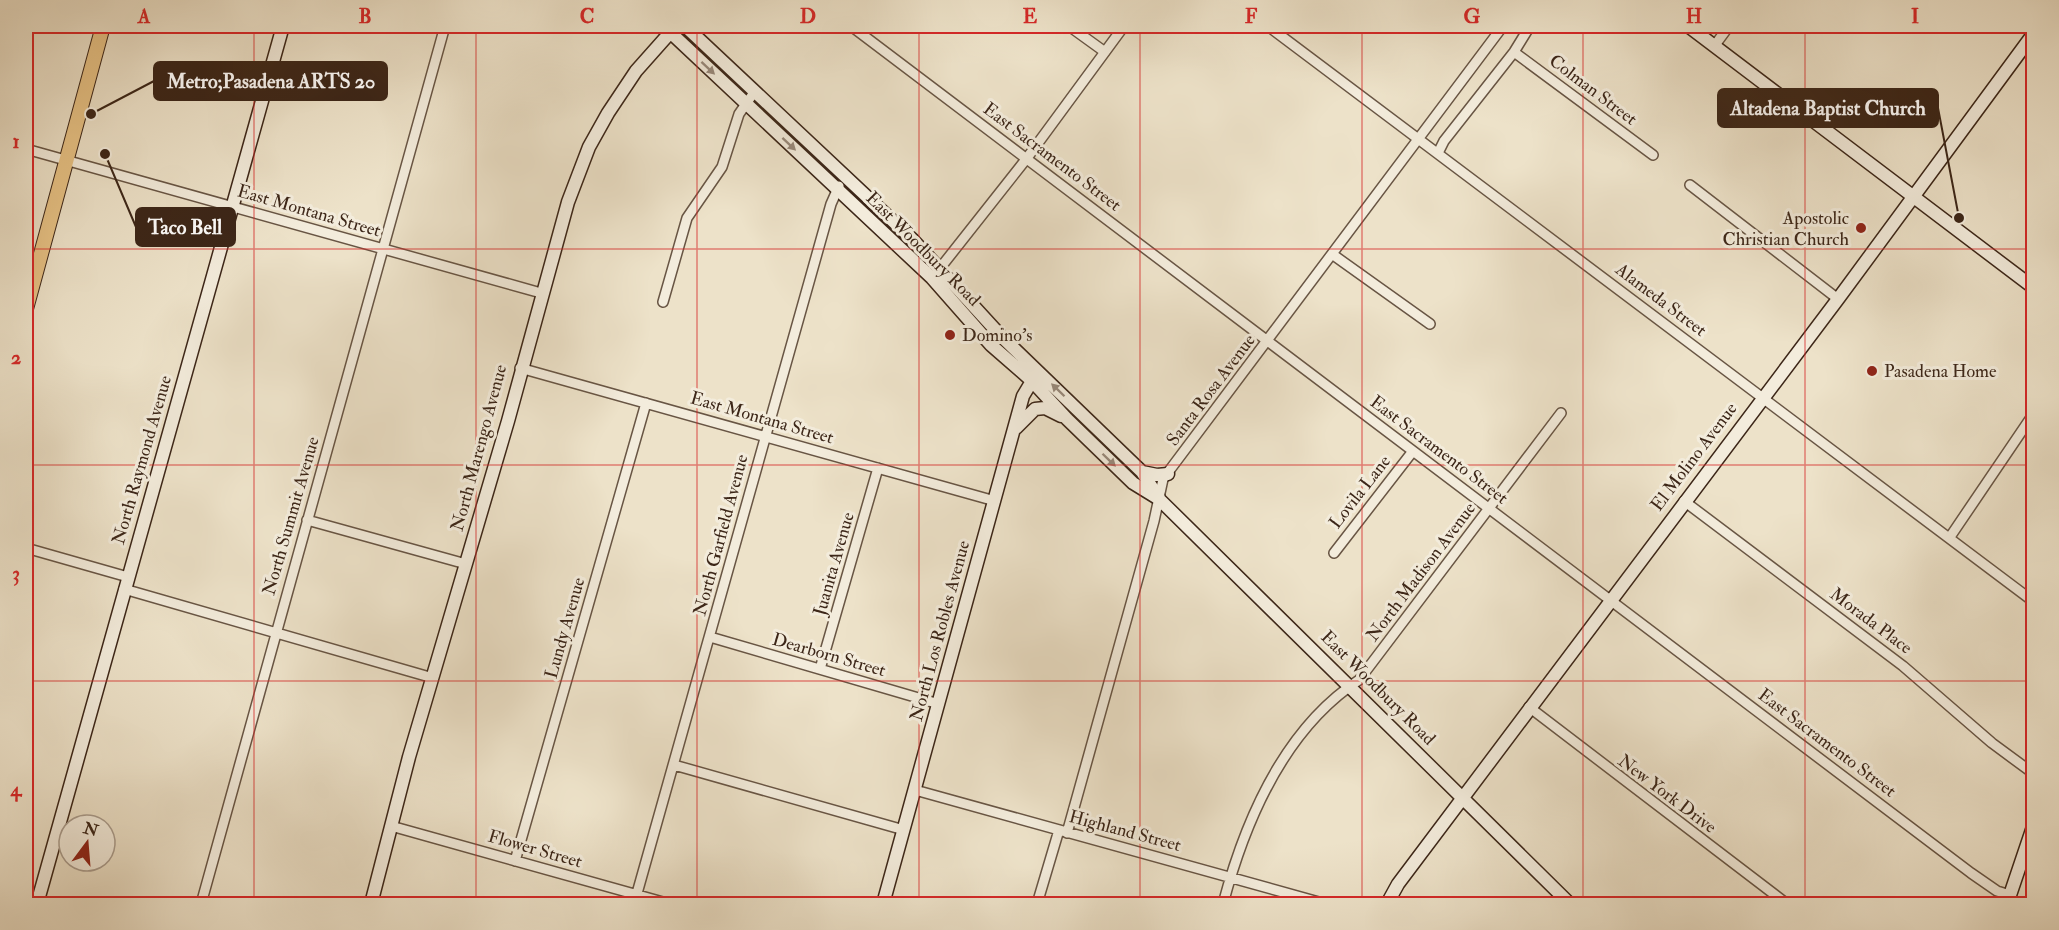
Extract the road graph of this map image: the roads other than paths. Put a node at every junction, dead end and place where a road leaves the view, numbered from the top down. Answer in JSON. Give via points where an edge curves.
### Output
{"nodes":[{"id":1,"x":104,"y":26,"type":"edge"},
{"id":2,"x":283,"y":26,"type":"edge"},
{"id":3,"x":446,"y":26,"type":"edge"},
{"id":4,"x":685,"y":26,"type":"edge"},
{"id":5,"x":852,"y":26,"type":"edge"},
{"id":6,"x":1069,"y":26,"type":"edge"},
{"id":7,"x":1125,"y":26,"type":"edge"},
{"id":8,"x":1268,"y":26,"type":"edge"},
{"id":9,"x":1503,"y":26,"type":"edge"},
{"id":10,"x":1530,"y":26,"type":"edge"},
{"id":11,"x":1688,"y":26,"type":"edge"},
{"id":12,"x":1730,"y":26,"type":"edge"},
{"id":13,"x":2026,"y":26,"type":"edge"},
{"id":14,"x":669,"y":28,"type":"edge"},
{"id":15,"x":2034,"y":32,"type":"edge"},
{"id":16,"x":1715,"y":45,"type":"junction"},
{"id":17,"x":1105,"y":52,"type":"junction"},
{"id":18,"x":1514,"y":52,"type":"junction"},
{"id":19,"x":755,"y":91,"type":"junction"},
{"id":20,"x":746,"y":104,"type":"junction"},
{"id":21,"x":1420,"y":139,"type":"junction"},
{"id":22,"x":26,"y":149,"type":"edge"},
{"id":23,"x":1438,"y":153,"type":"junction"},
{"id":24,"x":1653,"y":155,"type":"dead end"},
{"id":25,"x":1027,"y":158,"type":"junction"},
{"id":26,"x":67,"y":160,"type":"junction"},
{"id":27,"x":843,"y":176,"type":"junction"},
{"id":28,"x":1690,"y":185,"type":"dead end"},
{"id":29,"x":837,"y":189,"type":"junction"},
{"id":30,"x":1913,"y":195,"type":"junction"},
{"id":31,"x":232,"y":206,"type":"junction"},
{"id":32,"x":384,"y":249,"type":"junction"},
{"id":33,"x":1332,"y":254,"type":"junction"},
{"id":34,"x":941,"y":267,"type":"junction"},
{"id":35,"x":932,"y":278,"type":"junction"},
{"id":36,"x":2034,"y":288,"type":"edge"},
{"id":37,"x":541,"y":292,"type":"junction"},
{"id":38,"x":1838,"y":299,"type":"junction"},
{"id":39,"x":663,"y":302,"type":"dead end"},
{"id":40,"x":26,"y":309,"type":"edge"},
{"id":41,"x":981,"y":314,"type":"junction"},
{"id":42,"x":971,"y":324,"type":"junction"},
{"id":43,"x":1430,"y":324,"type":"dead end"},
{"id":44,"x":1268,"y":341,"type":"junction"},
{"id":45,"x":520,"y":368,"type":"junction"},
{"id":46,"x":1035,"y":376,"type":"junction"},
{"id":47,"x":1762,"y":397,"type":"junction"},
{"id":48,"x":646,"y":403,"type":"junction"},
{"id":49,"x":1561,"y":413,"type":"dead end"},
{"id":50,"x":2034,"y":413,"type":"edge"},
{"id":51,"x":1066,"y":419,"type":"junction"},
{"id":52,"x":1015,"y":429,"type":"junction"},
{"id":53,"x":766,"y":436,"type":"junction"},
{"id":54,"x":1413,"y":451,"type":"junction"},
{"id":55,"x":878,"y":468,"type":"junction"},
{"id":56,"x":1142,"y":472,"type":"junction"},
{"id":57,"x":1168,"y":474,"type":"junction"},
{"id":58,"x":1159,"y":499,"type":"junction"},
{"id":59,"x":995,"y":501,"type":"junction"},
{"id":60,"x":1684,"y":501,"type":"junction"},
{"id":61,"x":1490,"y":508,"type":"junction"},
{"id":62,"x":307,"y":520,"type":"junction"},
{"id":63,"x":1950,"y":537,"type":"junction"},
{"id":64,"x":26,"y":548,"type":"edge"},
{"id":65,"x":1334,"y":553,"type":"dead end"},
{"id":66,"x":466,"y":564,"type":"junction"},
{"id":67,"x":126,"y":583,"type":"junction"},
{"id":68,"x":1610,"y":599,"type":"junction"},
{"id":69,"x":2034,"y":602,"type":"edge"},
{"id":70,"x":276,"y":634,"type":"junction"},
{"id":71,"x":710,"y":637,"type":"junction"},
{"id":72,"x":820,"y":669,"type":"junction"},
{"id":73,"x":433,"y":678,"type":"junction"},
{"id":74,"x":1351,"y":686,"type":"junction"},
{"id":75,"x":939,"y":704,"type":"junction"},
{"id":76,"x":1530,"y":707,"type":"junction"},
{"id":77,"x":674,"y":765,"type":"junction"},
{"id":78,"x":2034,"y":774,"type":"edge"},
{"id":79,"x":915,"y":790,"type":"junction"},
{"id":80,"x":1463,"y":798,"type":"junction"},
{"id":81,"x":2034,"y":824,"type":"edge"},
{"id":82,"x":391,"y":826,"type":"junction"},
{"id":83,"x":904,"y":830,"type":"junction"},
{"id":84,"x":1063,"y":832,"type":"junction"},
{"id":85,"x":515,"y":861,"type":"junction"},
{"id":86,"x":1231,"y":878,"type":"junction"},
{"id":87,"x":636,"y":900,"type":"edge"},
{"id":88,"x":2009,"y":900,"type":"edge"},
{"id":89,"x":37,"y":904,"type":"edge"},
{"id":90,"x":201,"y":904,"type":"edge"},
{"id":91,"x":371,"y":904,"type":"edge"},
{"id":92,"x":670,"y":904,"type":"edge"},
{"id":93,"x":883,"y":904,"type":"edge"},
{"id":94,"x":1037,"y":904,"type":"edge"},
{"id":95,"x":1223,"y":904,"type":"edge"},
{"id":96,"x":1326,"y":904,"type":"edge"},
{"id":97,"x":1387,"y":904,"type":"edge"},
{"id":98,"x":1570,"y":904,"type":"edge"},
{"id":99,"x":1787,"y":904,"type":"edge"}],
"edges":[{"from":1,"to":26,"type":"main road"},
{"from":2,"to":31,"type":"street","name":"North Raymond Avenue"},
{"from":3,"to":32,"type":"street","name":"North Summit Avenue"},
{"from":4,"to":19,"type":"street","name":"East Woodbury Road"},
{"from":5,"to":25,"type":"street","name":"East Sacramento Street"},
{"from":6,"to":17,"type":"street"},
{"from":7,"to":17,"type":"street"},
{"from":8,"to":21,"type":"street","name":"Alameda Street"},
{"from":9,"to":21,"type":"street","name":"Santa Rosa Avenue"},
{"from":10,"to":18,"type":"street"},
{"from":11,"to":16,"type":"street"},
{"from":12,"to":16,"type":"street"},
{"from":13,"to":15,"type":"street"},
{"from":14,"to":20,"type":"street","name":"East Woodbury Road","one_way":true},
{"from":14,"to":37,"type":"street","name":"North Marengo Avenue","via":[[636,71],[589,147]]},
{"from":15,"to":30,"type":"street","name":"El Molino Avenue"},
{"from":16,"to":30,"type":"street"},
{"from":17,"to":25,"type":"street"},
{"from":18,"to":23,"type":"street"},
{"from":18,"to":24,"type":"street","name":"Colman Street"},
{"from":19,"to":20,"type":"street"},
{"from":19,"to":27,"type":"street","name":"East Woodbury Road"},
{"from":20,"to":29,"type":"street","name":"East Woodbury Road","one_way":true},
{"from":20,"to":39,"type":"street","via":[[722,167],[687,218]]},
{"from":21,"to":23,"type":"street","name":"Alameda Street"},
{"from":21,"to":33,"type":"street","name":"Santa Rosa Avenue"},
{"from":22,"to":26,"type":"street","name":"East Montana Street"},
{"from":23,"to":47,"type":"street","name":"Alameda Street"},
{"from":25,"to":34,"type":"street"},
{"from":25,"to":44,"type":"street","name":"East Sacramento Street"},
{"from":26,"to":31,"type":"street","name":"East Montana Street"},
{"from":26,"to":40,"type":"main road"},
{"from":27,"to":29,"type":"street","name":"North Garfield Avenue"},
{"from":27,"to":34,"type":"street","name":"East Woodbury Road"},
{"from":28,"to":38,"type":"street"},
{"from":29,"to":35,"type":"street","name":"East Woodbury Road"},
{"from":29,"to":53,"type":"street","name":"North Garfield Avenue"},
{"from":30,"to":36,"type":"street"},
{"from":30,"to":38,"type":"street","name":"El Molino Avenue"},
{"from":31,"to":32,"type":"street","name":"East Montana Street"},
{"from":31,"to":67,"type":"street","name":"North Raymond Avenue"},
{"from":32,"to":37,"type":"street","name":"East Montana Street"},
{"from":32,"to":62,"type":"street","name":"North Summit Avenue"},
{"from":33,"to":43,"type":"street"},
{"from":33,"to":44,"type":"street","name":"Santa Rosa Avenue"},
{"from":34,"to":35,"type":"street"},
{"from":34,"to":41,"type":"street","name":"East Woodbury Road"},
{"from":35,"to":42,"type":"street","name":"East Woodbury Road"},
{"from":37,"to":45,"type":"street","name":"North Marengo Avenue"},
{"from":38,"to":47,"type":"street","name":"El Molino Avenue"},
{"from":41,"to":42,"type":"street"},
{"from":41,"to":46,"type":"street","name":"East Woodbury Road"},
{"from":42,"to":46,"type":"street","name":"East Woodbury Road"},
{"from":44,"to":54,"type":"street","name":"East Sacramento Street"},
{"from":44,"to":57,"type":"street","name":"Santa Rosa Avenue"},
{"from":45,"to":48,"type":"street","name":"East Montana Street"},
{"from":45,"to":66,"type":"street","name":"North Marengo Avenue"},
{"from":46,"to":51,"type":"street","name":"East Woodbury Road"},
{"from":46,"to":52,"type":"street","name":"North Los Robles Avenue","via":[[1023,396]]},
{"from":56,"to":46,"type":"street","name":"East Woodbury Road","one_way":true},
{"from":47,"to":60,"type":"street","name":"El Molino Avenue"},
{"from":47,"to":63,"type":"street","name":"Alameda Street"},
{"from":48,"to":53,"type":"street","name":"East Montana Street"},
{"from":48,"to":85,"type":"street","name":"Lundy Avenue"},
{"from":49,"to":61,"type":"street","name":"North Madison Avenue"},
{"from":50,"to":63,"type":"street"},
{"from":51,"to":52,"type":"street","via":[[1045,408],[1035,409]]},
{"from":51,"to":58,"type":"street","name":"East Woodbury Road","one_way":true,"via":[[1133,483]]},
{"from":52,"to":59,"type":"street","name":"North Los Robles Avenue"},
{"from":53,"to":55,"type":"street","name":"East Montana Street"},
{"from":53,"to":71,"type":"street","name":"North Garfield Avenue"},
{"from":54,"to":61,"type":"street","name":"East Sacramento Street"},
{"from":54,"to":65,"type":"street","name":"Lovila Lane"},
{"from":55,"to":59,"type":"street","name":"East Montana Street"},
{"from":55,"to":72,"type":"street","name":"Juanita Avenue"},
{"from":56,"to":57,"type":"street"},
{"from":56,"to":58,"type":"street","name":"East Woodbury Road"},
{"from":57,"to":58,"type":"street","name":"Santa Rosa Avenue","via":[[1163,479]]},
{"from":58,"to":74,"type":"street","name":"East Woodbury Road"},
{"from":58,"to":84,"type":"street","name":"Santa Rosa Avenue"},
{"from":59,"to":75,"type":"street","name":"North Los Robles Avenue"},
{"from":60,"to":68,"type":"street","name":"El Molino Avenue"},
{"from":60,"to":78,"type":"street","name":"Morada Place","via":[[1903,666]]},
{"from":61,"to":68,"type":"street","name":"East Sacramento Street"},
{"from":61,"to":74,"type":"street","name":"North Madison Avenue"},
{"from":62,"to":66,"type":"street"},
{"from":62,"to":70,"type":"street","name":"North Summit Avenue"},
{"from":63,"to":69,"type":"street","name":"Alameda Street"},
{"from":64,"to":67,"type":"street"},
{"from":66,"to":73,"type":"street","name":"North Marengo Avenue"},
{"from":67,"to":70,"type":"street"},
{"from":67,"to":89,"type":"street","name":"North Raymond Avenue"},
{"from":68,"to":76,"type":"street","name":"El Molino Avenue"},
{"from":68,"to":88,"type":"street","name":"East Sacramento Street"},
{"from":70,"to":73,"type":"street"},
{"from":70,"to":90,"type":"street","name":"North Summit Avenue"},
{"from":71,"to":72,"type":"street","name":"Dearborn Street"},
{"from":71,"to":77,"type":"street","name":"North Garfield Avenue"},
{"from":72,"to":75,"type":"street","name":"Dearborn Street"},
{"from":73,"to":82,"type":"street","name":"North Marengo Avenue"},
{"from":74,"to":80,"type":"street","name":"East Woodbury Road"},
{"from":74,"to":86,"type":"street","name":"North Madison Avenue","via":[[1311,724],[1284,758],[1254,813]]},
{"from":75,"to":79,"type":"street","name":"North Los Robles Avenue"},
{"from":76,"to":80,"type":"street","name":"El Molino Avenue"},
{"from":76,"to":99,"type":"street","name":"New York Drive"},
{"from":77,"to":83,"type":"street"},
{"from":77,"to":87,"type":"street","name":"North Garfield Avenue"},
{"from":79,"to":83,"type":"street","name":"North Los Robles Avenue"},
{"from":79,"to":84,"type":"street","name":"Highland Street"},
{"from":80,"to":97,"type":"street","name":"El Molino Avenue"},
{"from":80,"to":98,"type":"street","name":"East Woodbury Road"},
{"from":81,"to":88,"type":"street"},
{"from":82,"to":85,"type":"street","name":"Flower Street"},
{"from":82,"to":91,"type":"street","name":"North Marengo Avenue"},
{"from":83,"to":93,"type":"street","name":"North Los Robles Avenue"},
{"from":84,"to":86,"type":"street","name":"Highland Street"},
{"from":84,"to":94,"type":"street","name":"Santa Rosa Avenue"},
{"from":85,"to":87,"type":"street","name":"Flower Street"},
{"from":86,"to":95,"type":"street","name":"North Madison Avenue"},
{"from":86,"to":96,"type":"street","name":"Highland Street"},
{"from":87,"to":92,"type":"street","name":"Flower Street"}]}
